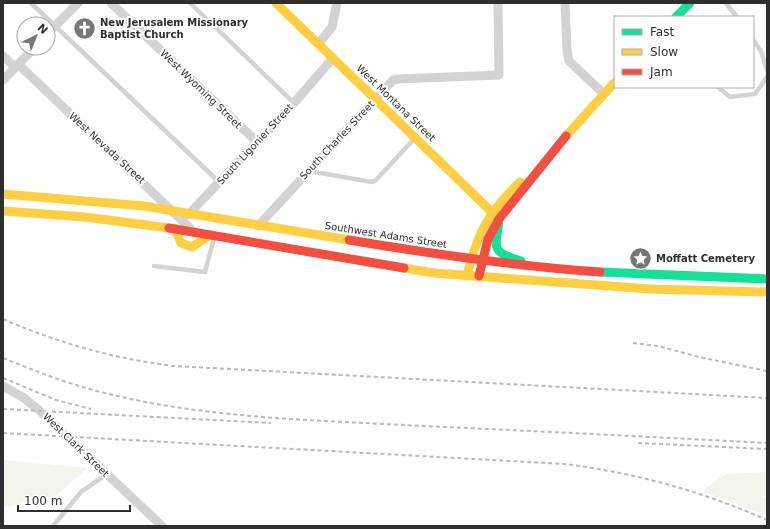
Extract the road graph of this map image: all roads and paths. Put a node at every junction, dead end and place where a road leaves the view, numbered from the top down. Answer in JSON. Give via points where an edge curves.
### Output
{"nodes":[{"id":1,"x":31,"y":3,"type":"edge"},
{"id":2,"x":78,"y":3,"type":"edge"},
{"id":3,"x":110,"y":3,"type":"edge"},
{"id":4,"x":190,"y":3,"type":"edge"},
{"id":5,"x":276,"y":3,"type":"edge"},
{"id":6,"x":337,"y":3,"type":"edge"},
{"id":7,"x":498,"y":3,"type":"edge"},
{"id":8,"x":565,"y":3,"type":"edge"},
{"id":9,"x":690,"y":3,"type":"edge"},
{"id":10,"x":726,"y":3,"type":"edge"},
{"id":11,"x":45,"y":16,"type":"edge"},
{"id":12,"x":677,"y":16,"type":"edge"},
{"id":13,"x":736,"y":16,"type":"edge"},
{"id":14,"x":56,"y":25,"type":"edge"},
{"id":15,"x":56,"y":27,"type":"edge"},
{"id":16,"x":754,"y":42,"type":"edge"},
{"id":17,"x":319,"y":43,"type":"junction"},
{"id":18,"x":3,"y":56,"type":"edge"},
{"id":19,"x":26,"y":56,"type":"edge"},
{"id":20,"x":333,"y":58,"type":"junction"},
{"id":21,"x":17,"y":66,"type":"junction"},
{"id":22,"x":767,"y":70,"type":"edge"},
{"id":23,"x":767,"y":77,"type":"edge"},
{"id":24,"x":3,"y":80,"type":"edge"},
{"id":25,"x":614,"y":83,"type":"edge"},
{"id":26,"x":719,"y":88,"type":"edge"},
{"id":27,"x":604,"y":94,"type":"junction"},
{"id":28,"x":375,"y":99,"type":"junction"},
{"id":29,"x":294,"y":103,"type":"junction"},
{"id":30,"x":416,"y":138,"type":"junction"},
{"id":31,"x":256,"y":142,"type":"junction"},
{"id":32,"x":560,"y":143,"type":"junction"},
{"id":33,"x":309,"y":171,"type":"junction"},
{"id":34,"x":219,"y":182,"type":"junction"},
{"id":35,"x":152,"y":190,"type":"junction"},
{"id":36,"x":3,"y":194,"type":"edge"},
{"id":37,"x":144,"y":206,"type":"junction"},
{"id":38,"x":492,"y":210,"type":"junction"},
{"id":39,"x":3,"y":211,"type":"edge"},
{"id":40,"x":174,"y":212,"type":"junction"},
{"id":41,"x":186,"y":218,"type":"junction"},
{"id":42,"x":499,"y":219,"type":"junction"},
{"id":43,"x":258,"y":226,"type":"junction"},
{"id":44,"x":175,"y":230,"type":"junction"},
{"id":45,"x":195,"y":233,"type":"junction"},
{"id":46,"x":212,"y":236,"type":"junction"},
{"id":47,"x":470,"y":260,"type":"junction"},
{"id":48,"x":482,"y":262,"type":"junction"},
{"id":49,"x":154,"y":266,"type":"dead end"},
{"id":50,"x":558,"y":270,"type":"junction"},
{"id":51,"x":467,"y":275,"type":"junction"},
{"id":52,"x":479,"y":276,"type":"junction"},
{"id":53,"x":767,"y":279,"type":"edge"},
{"id":54,"x":767,"y":292,"type":"edge"},
{"id":55,"x":3,"y":386,"type":"edge"},
{"id":56,"x":107,"y":474,"type":"junction"},
{"id":57,"x":53,"y":526,"type":"edge"},
{"id":58,"x":162,"y":526,"type":"edge"}],
"edges":[{"from":1,"to":11,"type":"lane"},
{"from":2,"to":14,"type":"street"},
{"from":3,"to":31,"type":"street","name":"West Wyoming Street"},
{"from":4,"to":29,"type":"lane"},
{"from":5,"to":17,"type":"main road","name":"West Montana Street"},
{"from":6,"to":17,"type":"street","via":[[332,27]]},
{"from":7,"to":28,"type":"street","name":"South Charles Street","via":[[499,75],[398,79],[393,80]]},
{"from":8,"to":27,"type":"street","via":[[566,50],[569,61]]},
{"from":9,"to":12,"type":"main road"},
{"from":10,"to":13,"type":"lane"},
{"from":15,"to":34,"type":"lane"},
{"from":16,"to":22,"type":"lane"},
{"from":17,"to":20,"type":"main road","name":"West Montana Street"},
{"from":18,"to":21,"type":"street","name":"West Nevada Street"},
{"from":19,"to":21,"type":"street"},
{"from":20,"to":28,"type":"main road","name":"West Montana Street"},
{"from":20,"to":29,"type":"street","name":"South Ligonier Street"},
{"from":21,"to":24,"type":"street"},
{"from":21,"to":35,"type":"street","name":"West Nevada Street"},
{"from":23,"to":26,"type":"lane","via":[[755,94],[730,97]]},
{"from":25,"to":27,"type":"main road"},
{"from":27,"to":32,"type":"main road"},
{"from":28,"to":30,"type":"main road","name":"West Montana Street"},
{"from":28,"to":33,"type":"street","name":"South Charles Street"},
{"from":29,"to":31,"type":"street","name":"South Ligonier Street"},
{"from":30,"to":33,"type":"lane","via":[[372,182]]},
{"from":30,"to":38,"type":"main road","name":"West Montana Street"},
{"from":31,"to":34,"type":"street","name":"South Ligonier Street"},
{"from":32,"to":38,"type":"main road"},
{"from":32,"to":42,"type":"main road"},
{"from":33,"to":43,"type":"street","name":"South Charles Street"},
{"from":34,"to":41,"type":"street","name":"South Ligonier Street"},
{"from":35,"to":37,"type":"street","via":[[152,198]]},
{"from":35,"to":40,"type":"street","name":"West Nevada Street"},
{"from":36,"to":37,"type":"main road","name":"Southwest Adams Street"},
{"from":37,"to":40,"type":"main road","name":"Southwest Adams Street"},
{"from":38,"to":42,"type":"main road","name":"West Montana Street"},
{"from":38,"to":47,"type":"main road","via":[[477,236]]},
{"from":39,"to":44,"type":"main road","via":[[85,217]]},
{"from":40,"to":41,"type":"main road","name":"Southwest Adams Street"},
{"from":41,"to":43,"type":"main road","name":"Southwest Adams Street"},
{"from":41,"to":44,"type":"street","name":"South Ligonier Street"},
{"from":41,"to":45,"type":"street"},
{"from":42,"to":48,"type":"main road","via":[[488,240]]},
{"from":42,"to":50,"type":"main road","via":[[494,240],[500,252],[519,261]]},
{"from":43,"to":47,"type":"main road","name":"Southwest Adams Street"},
{"from":44,"to":45,"type":"main road"},
{"from":44,"to":46,"type":"main road","via":[[180,243],[192,247]]},
{"from":45,"to":46,"type":"main road"},
{"from":46,"to":49,"type":"lane","via":[[205,272]]},
{"from":46,"to":51,"type":"main road","via":[[434,273]]},
{"from":47,"to":48,"type":"main road","name":"Southwest Adams Street"},
{"from":47,"to":51,"type":"main road"},
{"from":48,"to":50,"type":"main road","name":"Southwest Adams Street"},
{"from":48,"to":52,"type":"main road"},
{"from":50,"to":53,"type":"main road","name":"Southwest Adams Street"},
{"from":51,"to":52,"type":"main road"},
{"from":52,"to":54,"type":"main road","via":[[642,288]]},
{"from":55,"to":56,"type":"street","name":"West Clark Street","via":[[40,411]]},
{"from":56,"to":57,"type":"lane","via":[[82,492]]},
{"from":56,"to":58,"type":"street","name":"West Clark Street"}]}
